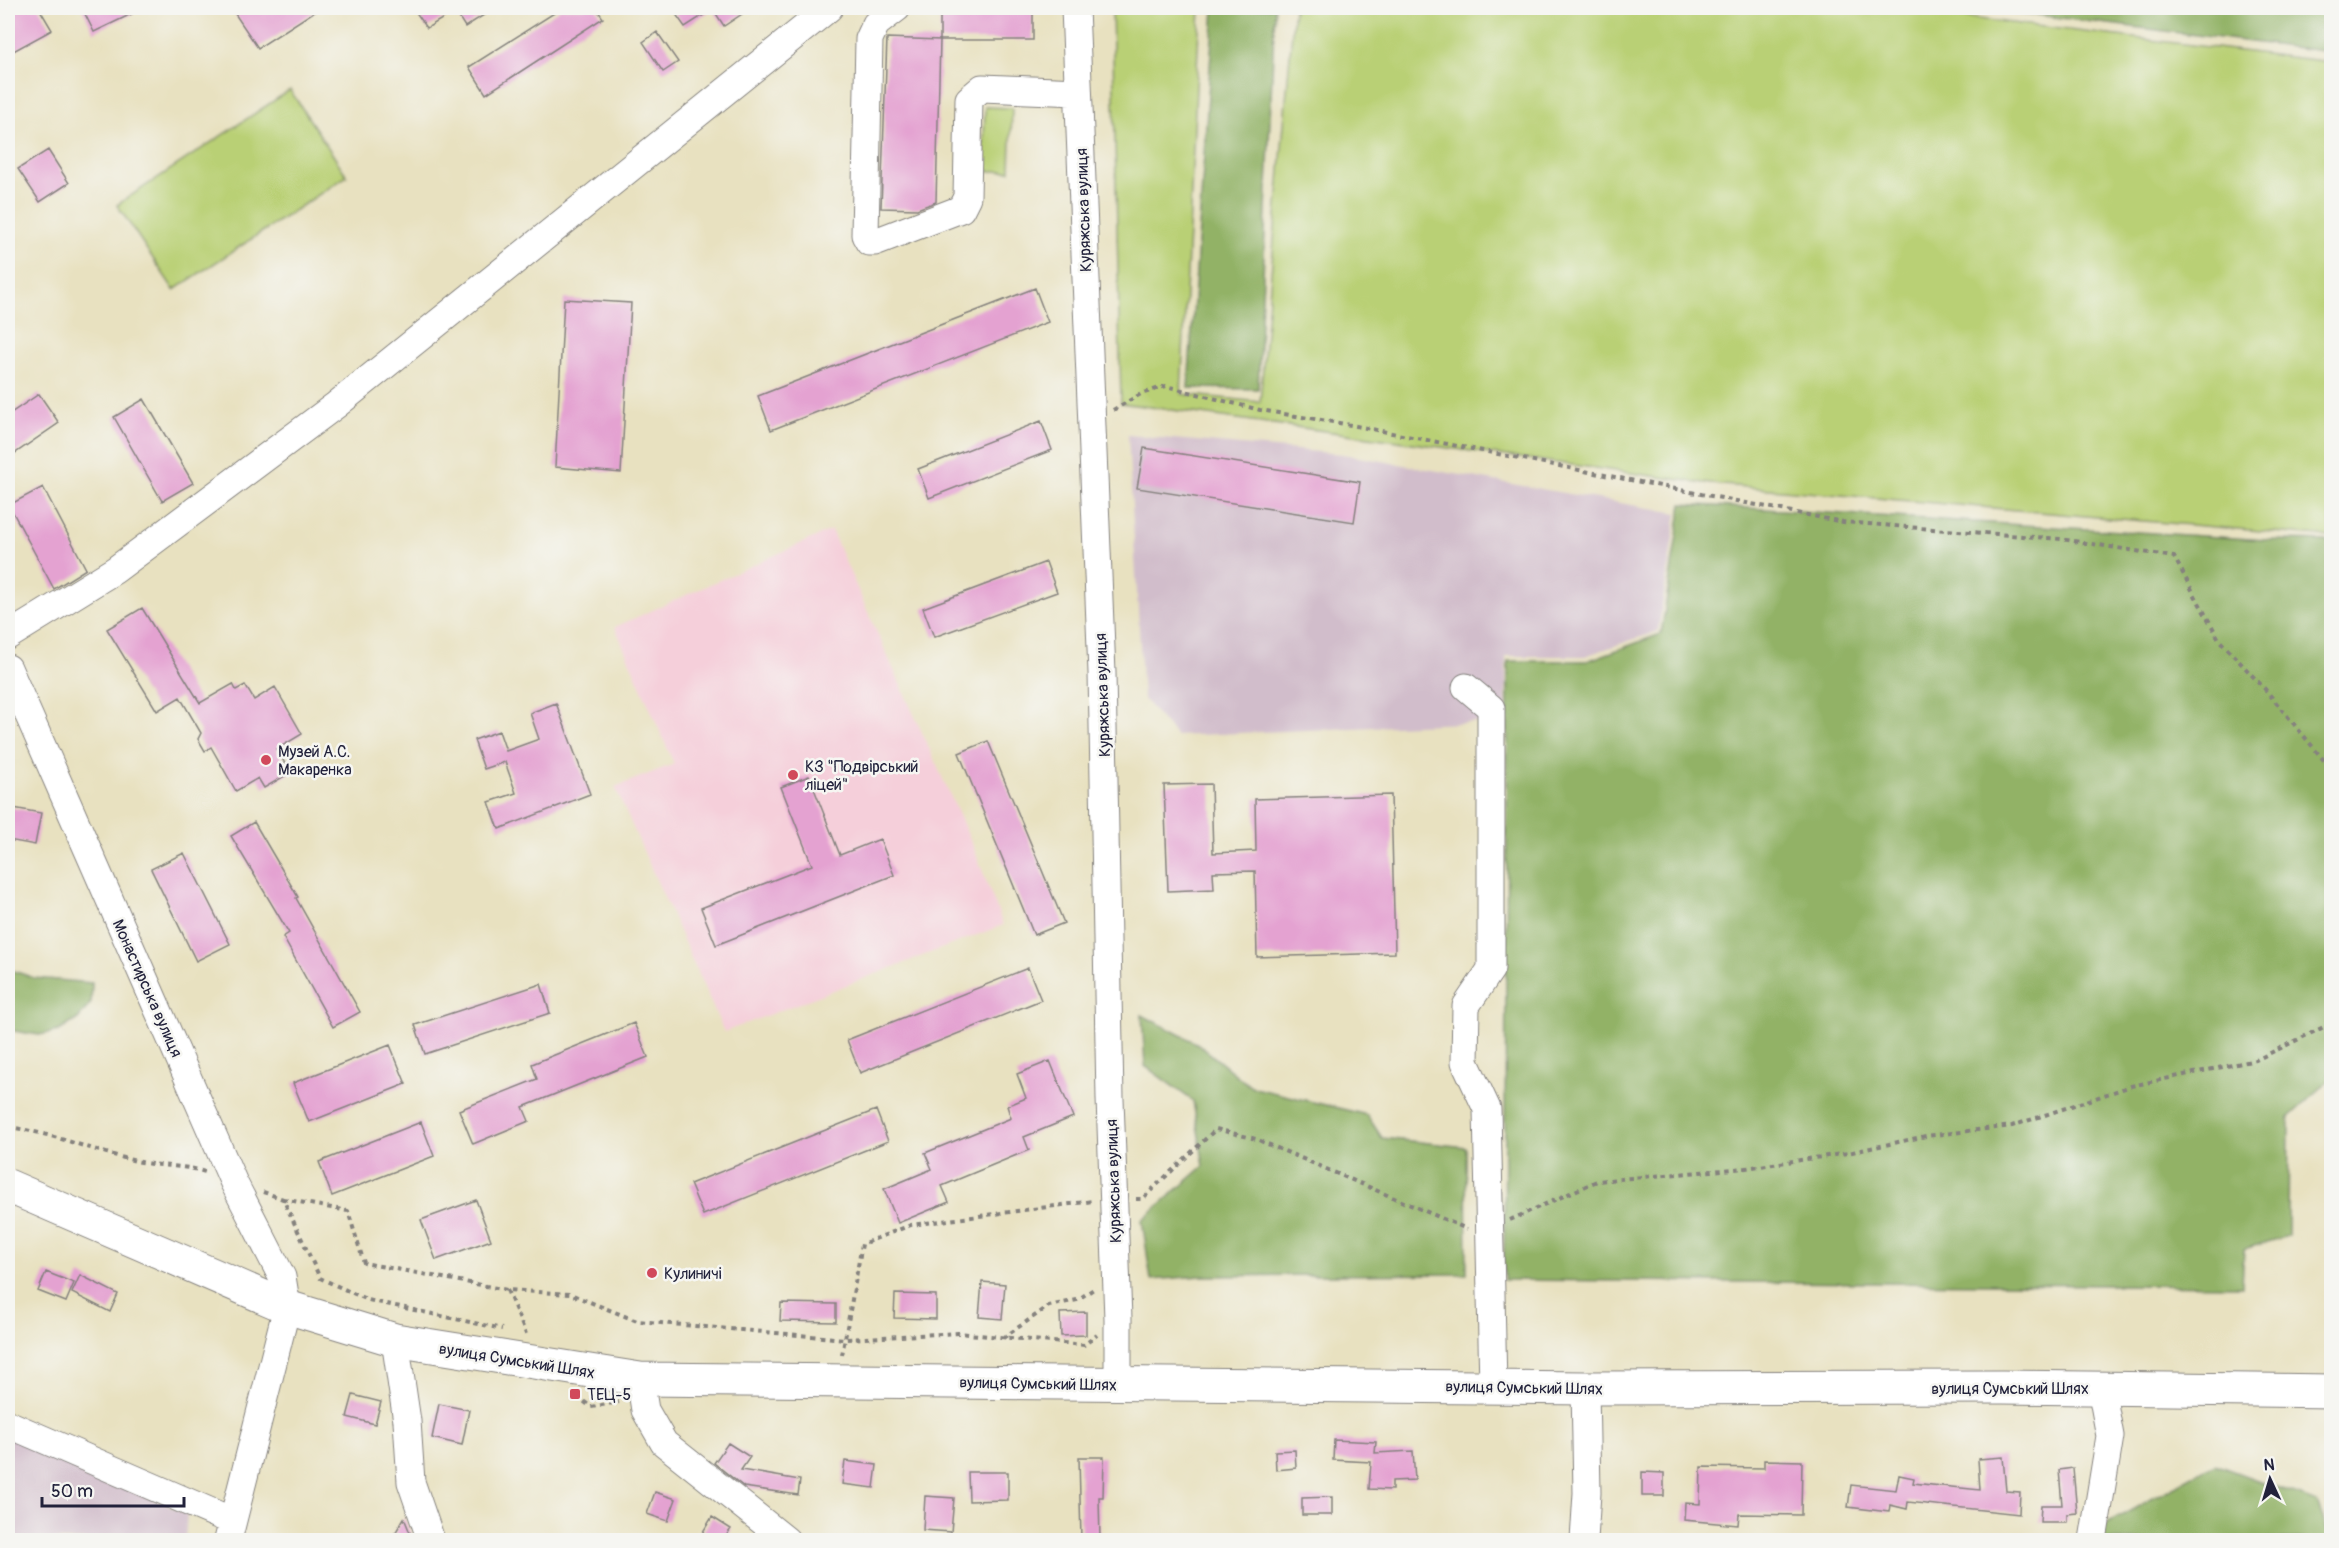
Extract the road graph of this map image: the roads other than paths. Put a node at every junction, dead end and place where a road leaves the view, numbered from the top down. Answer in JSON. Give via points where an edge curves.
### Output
{"nodes":[{"id":1,"x":829,"y":8,"type":"edge"},
{"id":2,"x":897,"y":8,"type":"edge"},
{"id":3,"x":1076,"y":8,"type":"edge"},
{"id":4,"x":1078,"y":92,"type":"junction"},
{"id":5,"x":8,"y":636,"type":"edge"},
{"id":6,"x":8,"y":668,"type":"edge"},
{"id":7,"x":1466,"y":687,"type":"dead end"},
{"id":8,"x":8,"y":1186,"type":"edge"},
{"id":9,"x":287,"y":1307,"type":"junction"},
{"id":10,"x":395,"y":1340,"type":"junction"},
{"id":11,"x":640,"y":1379,"type":"junction"},
{"id":12,"x":1118,"y":1384,"type":"junction"},
{"id":13,"x":1492,"y":1387,"type":"junction"},
{"id":14,"x":1585,"y":1388,"type":"junction"},
{"id":15,"x":2101,"y":1388,"type":"junction"},
{"id":16,"x":2331,"y":1391,"type":"edge"},
{"id":17,"x":8,"y":1424,"type":"edge"},
{"id":18,"x":230,"y":1531,"type":"edge"},
{"id":19,"x":431,"y":1540,"type":"edge"},
{"id":20,"x":786,"y":1540,"type":"edge"},
{"id":21,"x":1584,"y":1540,"type":"edge"},
{"id":22,"x":2093,"y":1540,"type":"edge"}],
"edges":[{"from":1,"to":5,"type":"street","via":[[336,405],[116,570]]},
{"from":2,"to":4,"type":"street","via":[[876,24],[869,39],[865,235],[869,242],[961,209],[967,196],[969,99],[982,88]]},
{"from":3,"to":4,"type":"street","name":"Куряжська вулиця"},
{"from":4,"to":12,"type":"street","name":"Куряжська вулиця","via":[[1102,673]]},
{"from":6,"to":9,"type":"street","name":"Монастирська вулиця","via":[[234,1183],[282,1277]]},
{"from":7,"to":13,"type":"street","via":[[1491,708],[1491,969],[1466,1006],[1465,1062],[1487,1109]]},
{"from":8,"to":9,"type":"main road","name":"вулиця Сумський Шлях"},
{"from":9,"to":10,"type":"main road","name":"вулиця Сумський Шлях"},
{"from":9,"to":18,"type":"street"},
{"from":10,"to":11,"type":"main road","name":"вулиця Сумський Шлях"},
{"from":10,"to":19,"type":"street","via":[[411,1482]]},
{"from":11,"to":12,"type":"main road","name":"вулиця Сумський Шлях"},
{"from":11,"to":20,"type":"street","via":[[645,1410],[664,1443]]},
{"from":12,"to":13,"type":"main road","name":"вулиця Сумський Шлях"},
{"from":13,"to":14,"type":"main road","name":"вулиця Сумський Шлях"},
{"from":14,"to":15,"type":"main road","name":"вулиця Сумський Шлях"},
{"from":14,"to":21,"type":"street"},
{"from":15,"to":16,"type":"main road","name":"вулиця Сумський Шлях"},
{"from":15,"to":22,"type":"street","via":[[2110,1436]]},
{"from":17,"to":18,"type":"street"}]}
